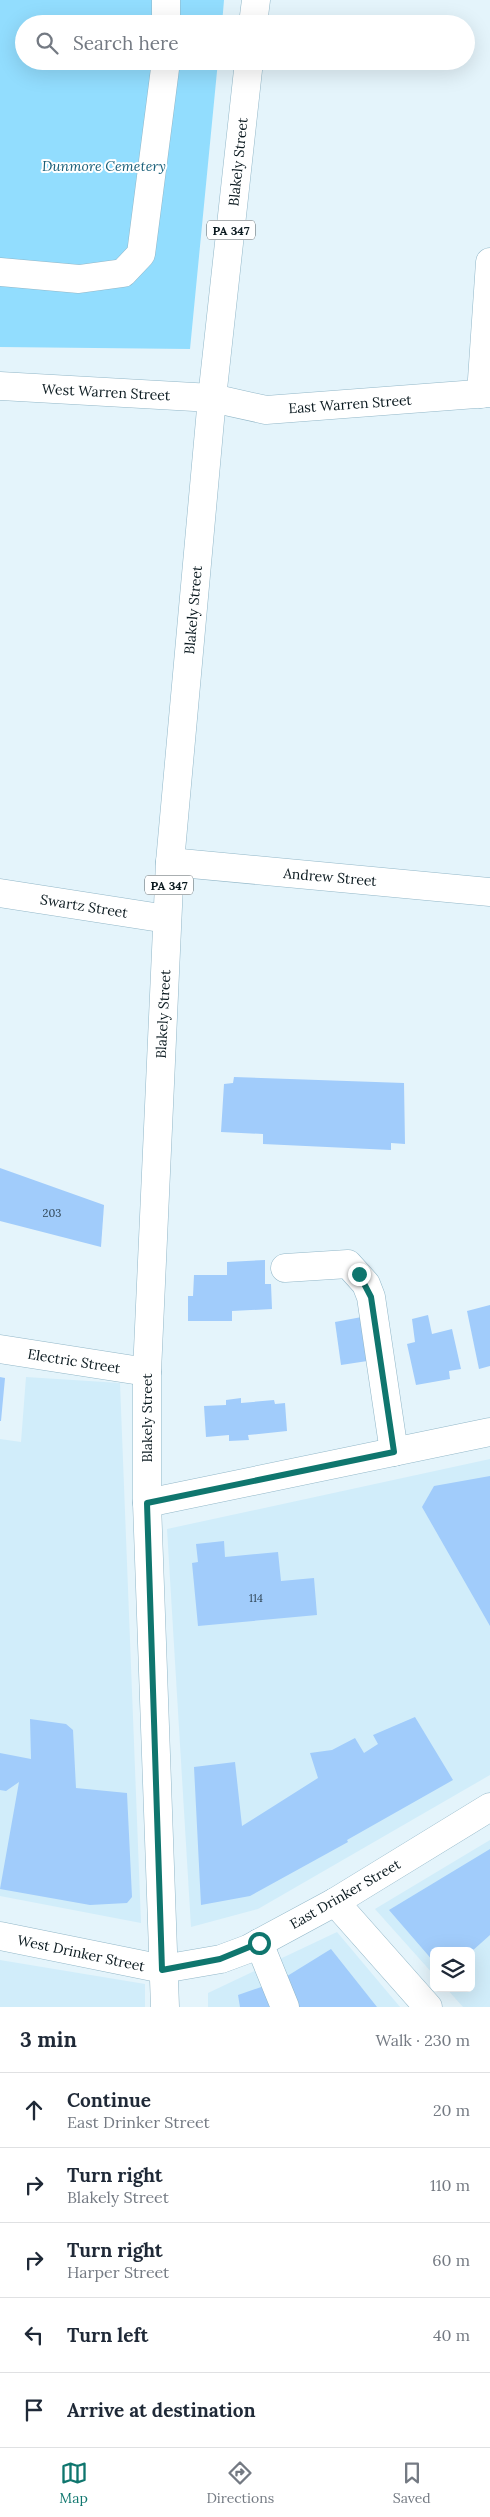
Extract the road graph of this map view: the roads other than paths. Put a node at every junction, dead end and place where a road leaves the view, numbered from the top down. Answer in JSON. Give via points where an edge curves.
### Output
{"nodes":[{"id":1,"x":166,"y":0,"type":"edge"},
{"id":2,"x":256,"y":0,"type":"edge"},
{"id":3,"x":166,"y":15,"type":"edge"},
{"id":4,"x":254,"y":15,"type":"edge"},
{"id":5,"x":165,"y":70,"type":"edge"},
{"id":6,"x":248,"y":70,"type":"edge"},
{"id":7,"x":490,"y":262,"type":"edge"},
{"id":8,"x":0,"y":272,"type":"edge"},
{"id":9,"x":0,"y":386,"type":"edge"},
{"id":10,"x":486,"y":394,"type":"edge"},
{"id":11,"x":212,"y":398,"type":"junction"},
{"id":12,"x":170,"y":862,"type":"junction"},
{"id":13,"x":490,"y":892,"type":"edge"},
{"id":14,"x":0,"y":893,"type":"edge"},
{"id":15,"x":167,"y":919,"type":"junction"},
{"id":16,"x":286,"y":1268,"type":"dead end"},
{"id":17,"x":0,"y":1349,"type":"edge"},
{"id":18,"x":147,"y":1372,"type":"junction"},
{"id":19,"x":490,"y":1432,"type":"edge"},
{"id":20,"x":394,"y":1452,"type":"junction"},
{"id":21,"x":147,"y":1503,"type":"junction"},
{"id":22,"x":490,"y":1807,"type":"edge"},
{"id":23,"x":335,"y":1902,"type":"junction"},
{"id":24,"x":0,"y":1936,"type":"edge"},
{"id":25,"x":259,"y":1943,"type":"junction"},
{"id":26,"x":162,"y":1970,"type":"junction"},
{"id":27,"x":165,"y":2007,"type":"edge"},
{"id":28,"x":285,"y":2007,"type":"edge"},
{"id":29,"x":427,"y":2007,"type":"edge"}],
"edges":[{"from":1,"to":3,"type":"main road"},
{"from":2,"to":4,"type":"main road"},
{"from":5,"to":8,"type":"main road","via":[[141,254],[123,273],[79,279]]},
{"from":6,"to":11,"type":"main road","name":"Blakely Street","number":"PA 347"},
{"from":7,"to":10,"type":"main road"},
{"from":9,"to":11,"type":"main road","name":"West Warren Street"},
{"from":10,"to":11,"type":"main road","name":"East Warren Street","via":[[266,410]]},
{"from":11,"to":12,"type":"main road","name":"Blakely Street","number":"PA 347"},
{"from":12,"to":13,"type":"main road","name":"Andrew Street"},
{"from":12,"to":15,"type":"main road","name":"Blakely Street","number":"PA 347"},
{"from":14,"to":15,"type":"main road","name":"Swartz Street"},
{"from":15,"to":18,"type":"main road","name":"Blakely Street","number":"PA 347"},
{"from":16,"to":20,"type":"main road","via":[[348,1264],[366,1284],[371,1297]]},
{"from":17,"to":18,"type":"main road","name":"Electric Street"},
{"from":18,"to":21,"type":"main road","name":"Blakely Street","number":"PA 347"},
{"from":19,"to":20,"type":"main road"},
{"from":20,"to":21,"type":"main road"},
{"from":21,"to":26,"type":"main road","name":"Blakely Street","number":"PA 347"},
{"from":22,"to":23,"type":"main road","name":"East Drinker Street"},
{"from":23,"to":25,"type":"main road","name":"East Drinker Street"},
{"from":23,"to":29,"type":"main road"},
{"from":24,"to":26,"type":"main road","name":"West Drinker Street"},
{"from":25,"to":26,"type":"main road","name":"East Drinker Street","via":[[220,1959]]},
{"from":25,"to":28,"type":"main road"},
{"from":26,"to":27,"type":"main road","number":"PA 347"}]}
